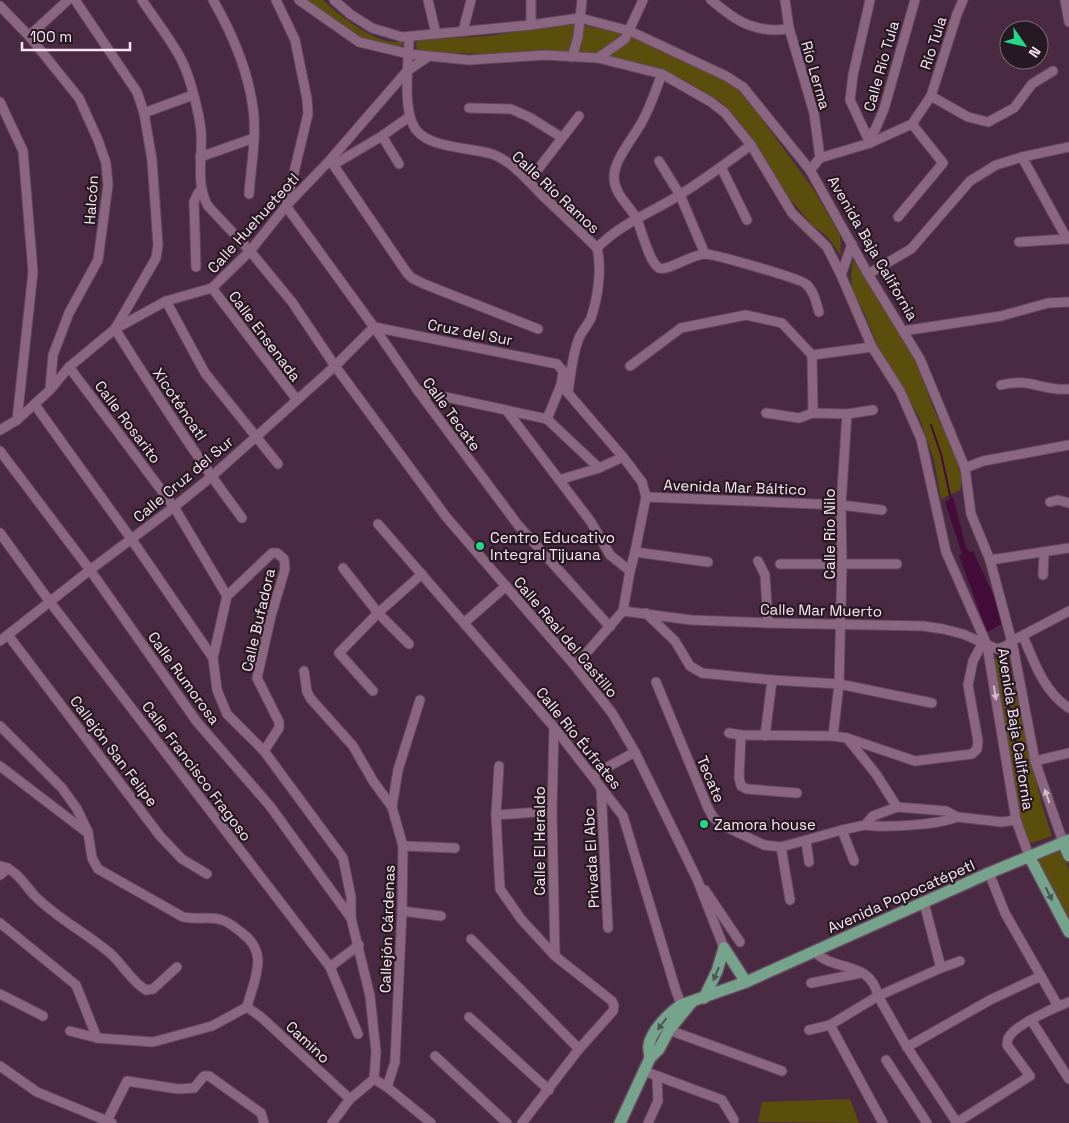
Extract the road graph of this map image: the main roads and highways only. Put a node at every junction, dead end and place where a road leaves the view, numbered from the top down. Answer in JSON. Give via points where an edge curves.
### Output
{"nodes":[{"id":1,"x":1066,"y":841,"type":"edge"},
{"id":2,"x":1029,"y":856,"type":"junction"},
{"id":3,"x":1069,"y":856,"type":"edge"},
{"id":4,"x":1069,"y":932,"type":"edge"},
{"id":5,"x":746,"y":982,"type":"junction"},
{"id":6,"x":704,"y":998,"type":"junction"},
{"id":7,"x":686,"y":1006,"type":"junction"},
{"id":8,"x":650,"y":1058,"type":"junction"},
{"id":9,"x":620,"y":1123,"type":"edge"}],
"edges":[{"from":1,"to":2,"type":"main road","name":"Avenida Popocatépetl"},
{"from":1,"to":3,"type":"main road","name":"Avenida Baja California"},
{"from":2,"to":4,"type":"main road","name":"Avenida Baja California","one_way":true},
{"from":2,"to":5,"type":"main road","name":"Avenida Popocatépetl"},
{"from":5,"to":6,"type":"main road","name":"Avenida Popocatépetl"},
{"from":5,"to":6,"type":"main road","one_way":true,"via":[[724,948]]},
{"from":6,"to":7,"type":"main road","name":"Avenida Popocatépetl"},
{"from":7,"to":8,"type":"main road"},
{"from":7,"to":8,"type":"main road","one_way":true,"via":[[673,1010],[659,1025],[649,1045]]},
{"from":8,"to":9,"type":"main road"}]}
